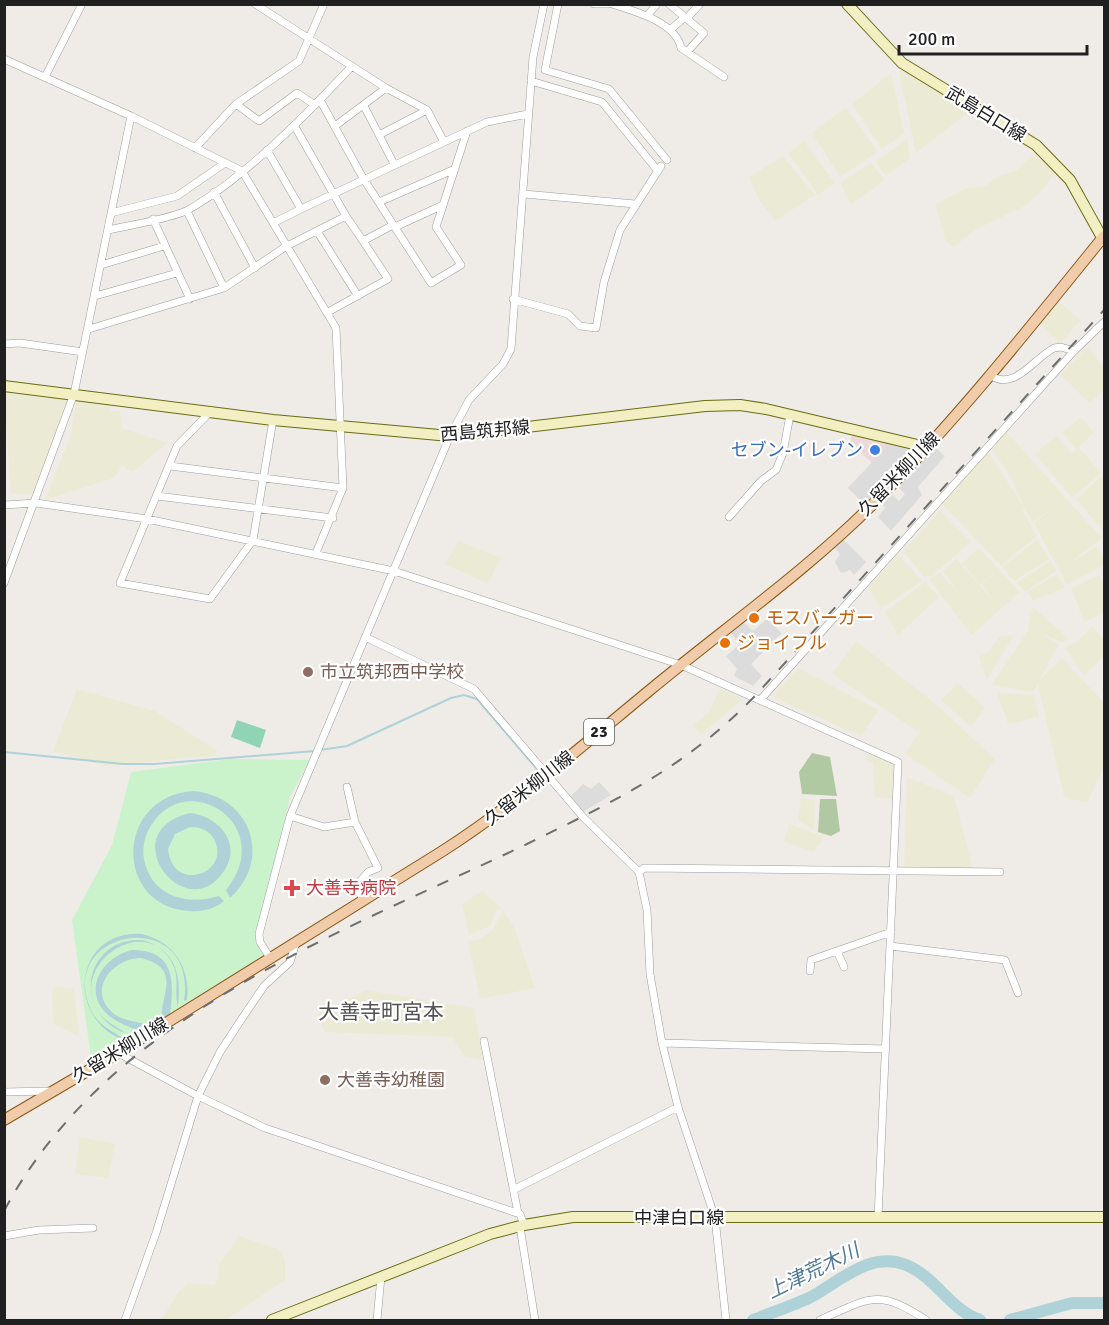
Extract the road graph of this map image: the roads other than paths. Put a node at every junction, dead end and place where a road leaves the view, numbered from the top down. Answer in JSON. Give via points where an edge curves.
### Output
{"nodes":[{"id":1,"x":82,"y":4,"type":"edge"},
{"id":2,"x":255,"y":4,"type":"edge"},
{"id":3,"x":324,"y":4,"type":"edge"},
{"id":4,"x":544,"y":4,"type":"edge"},
{"id":5,"x":558,"y":4,"type":"edge"},
{"id":6,"x":594,"y":4,"type":"edge"},
{"id":7,"x":610,"y":4,"type":"edge"},
{"id":8,"x":657,"y":4,"type":"edge"},
{"id":9,"x":669,"y":4,"type":"edge"},
{"id":10,"x":700,"y":4,"type":"edge"},
{"id":11,"x":847,"y":4,"type":"edge"},
{"id":12,"x":647,"y":16,"type":"junction"},
{"id":13,"x":686,"y":18,"type":"junction"},
{"id":14,"x":670,"y":30,"type":"junction"},
{"id":15,"x":309,"y":40,"type":"junction"},
{"id":16,"x":687,"y":52,"type":"junction"},
{"id":17,"x":4,"y":59,"type":"edge"},
{"id":18,"x":351,"y":67,"type":"junction"},
{"id":19,"x":46,"y":75,"type":"junction"},
{"id":20,"x":724,"y":77,"type":"dead end"},
{"id":21,"x":531,"y":81,"type":"junction"},
{"id":22,"x":386,"y":88,"type":"junction"},
{"id":23,"x":318,"y":103,"type":"junction"},
{"id":24,"x":236,"y":104,"type":"junction"},
{"id":25,"x":364,"y":106,"type":"junction"},
{"id":26,"x":428,"y":110,"type":"junction"},
{"id":27,"x":528,"y":114,"type":"junction"},
{"id":28,"x":131,"y":116,"type":"junction"},
{"id":29,"x":294,"y":125,"type":"junction"},
{"id":30,"x":335,"y":126,"type":"junction"},
{"id":31,"x":467,"y":131,"type":"junction"},
{"id":32,"x":379,"y":135,"type":"junction"},
{"id":33,"x":444,"y":142,"type":"junction"},
{"id":34,"x":195,"y":148,"type":"junction"},
{"id":35,"x":267,"y":150,"type":"junction"},
{"id":36,"x":667,"y":160,"type":"dead end"},
{"id":37,"x":225,"y":163,"type":"junction"},
{"id":38,"x":394,"y":164,"type":"junction"},
{"id":39,"x":454,"y":169,"type":"junction"},
{"id":40,"x":242,"y":171,"type":"junction"},
{"id":41,"x":363,"y":178,"type":"junction"},
{"id":42,"x":214,"y":192,"type":"junction"},
{"id":43,"x":334,"y":193,"type":"junction"},
{"id":44,"x":525,"y":194,"type":"junction"},
{"id":45,"x":173,"y":197,"type":"junction"},
{"id":46,"x":379,"y":202,"type":"junction"},
{"id":47,"x":635,"y":204,"type":"junction"},
{"id":48,"x":443,"y":205,"type":"junction"},
{"id":49,"x":301,"y":209,"type":"junction"},
{"id":50,"x":187,"y":211,"type":"junction"},
{"id":51,"x":111,"y":213,"type":"junction"},
{"id":52,"x":178,"y":213,"type":"junction"},
{"id":53,"x":346,"y":216,"type":"junction"},
{"id":54,"x":153,"y":219,"type":"junction"},
{"id":55,"x":273,"y":222,"type":"junction"},
{"id":56,"x":394,"y":226,"type":"junction"},
{"id":57,"x":108,"y":230,"type":"junction"},
{"id":58,"x":317,"y":231,"type":"junction"},
{"id":59,"x":1104,"y":239,"type":"edge"},
{"id":60,"x":363,"y":242,"type":"junction"},
{"id":61,"x":164,"y":246,"type":"junction"},
{"id":62,"x":285,"y":247,"type":"junction"},
{"id":63,"x":101,"y":265,"type":"junction"},
{"id":64,"x":255,"y":268,"type":"junction"},
{"id":65,"x":177,"y":273,"type":"junction"},
{"id":66,"x":224,"y":288,"type":"junction"},
{"id":67,"x":95,"y":296,"type":"junction"},
{"id":68,"x":358,"y":296,"type":"junction"},
{"id":69,"x":190,"y":299,"type":"junction"},
{"id":70,"x":513,"y":299,"type":"junction"},
{"id":71,"x":328,"y":312,"type":"junction"},
{"id":72,"x":1104,"y":322,"type":"edge"},
{"id":73,"x":89,"y":329,"type":"junction"},
{"id":74,"x":4,"y":344,"type":"edge"},
{"id":75,"x":1074,"y":351,"type":"junction"},
{"id":76,"x":83,"y":352,"type":"junction"},
{"id":77,"x":990,"y":375,"type":"junction"},
{"id":78,"x":4,"y":386,"type":"edge"},
{"id":79,"x":74,"y":394,"type":"junction"},
{"id":80,"x":211,"y":411,"type":"junction"},
{"id":81,"x":790,"y":415,"type":"junction"},
{"id":82,"x":273,"y":420,"type":"junction"},
{"id":83,"x":340,"y":426,"type":"junction"},
{"id":84,"x":450,"y":436,"type":"junction"},
{"id":85,"x":926,"y":447,"type":"junction"},
{"id":86,"x":170,"y":466,"type":"junction"},
{"id":87,"x":262,"y":478,"type":"junction"},
{"id":88,"x":343,"y":488,"type":"junction"},
{"id":89,"x":157,"y":496,"type":"junction"},
{"id":90,"x":36,"y":503,"type":"junction"},
{"id":91,"x":4,"y":504,"type":"edge"},
{"id":92,"x":256,"y":510,"type":"junction"},
{"id":93,"x":729,"y":516,"type":"dead end"},
{"id":94,"x":333,"y":518,"type":"junction"},
{"id":95,"x":147,"y":519,"type":"junction"},
{"id":96,"x":253,"y":540,"type":"junction"},
{"id":97,"x":316,"y":553,"type":"junction"},
{"id":98,"x":394,"y":571,"type":"junction"},
{"id":99,"x":4,"y":583,"type":"edge"},
{"id":100,"x":365,"y":637,"type":"junction"},
{"id":101,"x":681,"y":665,"type":"junction"},
{"id":102,"x":761,"y":699,"type":"junction"},
{"id":103,"x":546,"y":776,"type":"junction"},
{"id":104,"x":347,"y":787,"type":"dead end"},
{"id":105,"x":290,"y":816,"type":"junction"},
{"id":106,"x":355,"y":822,"type":"junction"},
{"id":107,"x":893,"y":871,"type":"junction"},
{"id":108,"x":639,"y":872,"type":"junction"},
{"id":109,"x":1000,"y":872,"type":"dead end"},
{"id":110,"x":364,"y":900,"type":"junction"},
{"id":111,"x":891,"y":932,"type":"junction"},
{"id":112,"x":296,"y":940,"type":"junction"},
{"id":113,"x":890,"y":946,"type":"junction"},
{"id":114,"x":837,"y":951,"type":"junction"},
{"id":115,"x":270,"y":958,"type":"junction"},
{"id":116,"x":844,"y":967,"type":"dead end"},
{"id":117,"x":810,"y":971,"type":"dead end"},
{"id":118,"x":1018,"y":993,"type":"dead end"},
{"id":119,"x":484,"y":1041,"type":"dead end"},
{"id":120,"x":663,"y":1043,"type":"junction"},
{"id":121,"x":886,"y":1049,"type":"junction"},
{"id":122,"x":118,"y":1053,"type":"junction"},
{"id":123,"x":50,"y":1091,"type":"junction"},
{"id":124,"x":4,"y":1092,"type":"edge"},
{"id":125,"x":198,"y":1096,"type":"junction"},
{"id":126,"x":678,"y":1107,"type":"junction"},
{"id":127,"x":4,"y":1120,"type":"edge"},
{"id":128,"x":513,"y":1190,"type":"junction"},
{"id":129,"x":518,"y":1213,"type":"junction"},
{"id":130,"x":1104,"y":1217,"type":"edge"},
{"id":131,"x":715,"y":1218,"type":"junction"},
{"id":132,"x":878,"y":1218,"type":"junction"},
{"id":133,"x":522,"y":1226,"type":"junction"},
{"id":134,"x":93,"y":1228,"type":"dead end"},
{"id":135,"x":5,"y":1235,"type":"edge"},
{"id":136,"x":381,"y":1277,"type":"junction"},
{"id":137,"x":726,"y":1319,"type":"edge"},
{"id":138,"x":126,"y":1320,"type":"edge"},
{"id":139,"x":272,"y":1320,"type":"edge"},
{"id":140,"x":377,"y":1320,"type":"edge"},
{"id":141,"x":535,"y":1320,"type":"edge"},
{"id":142,"x":820,"y":1320,"type":"edge"},
{"id":143,"x":926,"y":1320,"type":"edge"}],
"edges":[{"from":1,"to":19,"type":"street"},
{"from":2,"to":15,"type":"street"},
{"from":3,"to":15,"type":"street"},
{"from":4,"to":21,"type":"street"},
{"from":5,"to":36,"type":"street","via":[[545,70],[609,89]]},
{"from":6,"to":7,"type":"street"},
{"from":7,"to":12,"type":"street"},
{"from":8,"to":12,"type":"street"},
{"from":9,"to":13,"type":"street"},
{"from":10,"to":13,"type":"street"},
{"from":11,"to":59,"type":"main road","name":"武島白口線","via":[[902,63],[1036,145],[1070,180]]},
{"from":12,"to":14,"type":"street"},
{"from":13,"to":14,"type":"street"},
{"from":13,"to":16,"type":"street","via":[[704,33]]},
{"from":14,"to":16,"type":"street"},
{"from":15,"to":18,"type":"street"},
{"from":15,"to":24,"type":"street","via":[[299,61]]},
{"from":16,"to":20,"type":"street"},
{"from":17,"to":19,"type":"street"},
{"from":18,"to":22,"type":"street"},
{"from":18,"to":23,"type":"street"},
{"from":19,"to":28,"type":"street"},
{"from":21,"to":27,"type":"street"},
{"from":21,"to":47,"type":"street","via":[[602,102],[659,169]]},
{"from":22,"to":25,"type":"street"},
{"from":22,"to":26,"type":"street"},
{"from":23,"to":24,"type":"street","via":[[297,93],[260,121]]},
{"from":23,"to":29,"type":"street"},
{"from":23,"to":30,"type":"street"},
{"from":24,"to":34,"type":"street"},
{"from":25,"to":30,"type":"street"},
{"from":25,"to":32,"type":"street"},
{"from":26,"to":32,"type":"street"},
{"from":26,"to":33,"type":"street"},
{"from":27,"to":31,"type":"street","via":[[506,116]]},
{"from":27,"to":44,"type":"street"},
{"from":28,"to":34,"type":"street"},
{"from":28,"to":51,"type":"street"},
{"from":29,"to":35,"type":"street"},
{"from":29,"to":43,"type":"street"},
{"from":30,"to":41,"type":"street"},
{"from":31,"to":33,"type":"street"},
{"from":31,"to":39,"type":"street"},
{"from":32,"to":38,"type":"street"},
{"from":33,"to":38,"type":"street"},
{"from":34,"to":37,"type":"street"},
{"from":35,"to":40,"type":"street"},
{"from":35,"to":49,"type":"street"},
{"from":37,"to":40,"type":"street"},
{"from":37,"to":45,"type":"street"},
{"from":38,"to":41,"type":"street"},
{"from":39,"to":46,"type":"street"},
{"from":39,"to":48,"type":"street"},
{"from":40,"to":42,"type":"street"},
{"from":40,"to":55,"type":"street"},
{"from":41,"to":43,"type":"street"},
{"from":41,"to":46,"type":"street"},
{"from":42,"to":50,"type":"street"},
{"from":42,"to":64,"type":"street"},
{"from":43,"to":49,"type":"street"},
{"from":43,"to":53,"type":"street"},
{"from":44,"to":47,"type":"street"},
{"from":44,"to":70,"type":"street"},
{"from":45,"to":51,"type":"street"},
{"from":45,"to":52,"type":"street"},
{"from":46,"to":56,"type":"street"},
{"from":47,"to":70,"type":"street","via":[[620,230],[604,282],[596,327],[580,326],[568,314]]},
{"from":48,"to":56,"type":"street"},
{"from":48,"to":56,"type":"street","via":[[436,227],[461,266],[431,283]]},
{"from":49,"to":55,"type":"street"},
{"from":50,"to":52,"type":"street"},
{"from":50,"to":66,"type":"street"},
{"from":51,"to":57,"type":"street"},
{"from":52,"to":54,"type":"street"},
{"from":53,"to":58,"type":"street"},
{"from":53,"to":60,"type":"street"},
{"from":54,"to":57,"type":"street"},
{"from":54,"to":61,"type":"street"},
{"from":55,"to":62,"type":"street"},
{"from":56,"to":60,"type":"street"},
{"from":57,"to":63,"type":"street"},
{"from":58,"to":62,"type":"street"},
{"from":58,"to":68,"type":"street"},
{"from":59,"to":77,"type":"main road","name":"久留米柳川線","number":"23"},
{"from":60,"to":68,"type":"street","via":[[388,279]]},
{"from":61,"to":63,"type":"street"},
{"from":61,"to":65,"type":"street"},
{"from":62,"to":64,"type":"street"},
{"from":62,"to":71,"type":"street"},
{"from":63,"to":67,"type":"street"},
{"from":64,"to":66,"type":"street"},
{"from":65,"to":67,"type":"street"},
{"from":65,"to":69,"type":"street"},
{"from":66,"to":69,"type":"street"},
{"from":67,"to":73,"type":"street"},
{"from":68,"to":71,"type":"street"},
{"from":69,"to":73,"type":"street"},
{"from":70,"to":84,"type":"street","via":[[510,356],[469,400]]},
{"from":71,"to":83,"type":"street","via":[[336,328]]},
{"from":72,"to":75,"type":"street"},
{"from":73,"to":76,"type":"street"},
{"from":74,"to":76,"type":"street"},
{"from":75,"to":77,"type":"street","via":[[1061,346],[1054,348],[1010,381],[999,381]]},
{"from":75,"to":102,"type":"street"},
{"from":76,"to":79,"type":"street"},
{"from":77,"to":85,"type":"main road","name":"久留米柳川線","number":"23"},
{"from":78,"to":79,"type":"main road","name":"西島筑邦線"},
{"from":79,"to":80,"type":"main road","name":"西島筑邦線"},
{"from":79,"to":90,"type":"street"},
{"from":80,"to":82,"type":"main road","name":"西島筑邦線"},
{"from":80,"to":86,"type":"street","via":[[177,446]]},
{"from":81,"to":84,"type":"main road","name":"西島筑邦線","via":[[740,405],[707,405]]},
{"from":81,"to":85,"type":"main road","name":"西島筑邦線"},
{"from":81,"to":93,"type":"street","via":[[776,470]]},
{"from":82,"to":83,"type":"main road","name":"西島筑邦線"},
{"from":82,"to":87,"type":"street"},
{"from":83,"to":84,"type":"main road","name":"西島筑邦線"},
{"from":83,"to":88,"type":"street"},
{"from":84,"to":98,"type":"street"},
{"from":85,"to":101,"type":"main road","name":"久留米柳川線","number":"23","via":[[877,501],[791,577]]},
{"from":86,"to":87,"type":"street"},
{"from":86,"to":89,"type":"street"},
{"from":87,"to":88,"type":"street"},
{"from":87,"to":92,"type":"street"},
{"from":88,"to":94,"type":"street"},
{"from":89,"to":92,"type":"street"},
{"from":89,"to":95,"type":"street"},
{"from":90,"to":91,"type":"street"},
{"from":90,"to":95,"type":"street"},
{"from":90,"to":99,"type":"street"},
{"from":92,"to":94,"type":"street"},
{"from":92,"to":96,"type":"street"},
{"from":94,"to":97,"type":"street"},
{"from":95,"to":96,"type":"street"},
{"from":95,"to":96,"type":"street","via":[[120,583],[210,598]]},
{"from":96,"to":97,"type":"street"},
{"from":97,"to":98,"type":"street"},
{"from":98,"to":100,"type":"street"},
{"from":98,"to":101,"type":"street"},
{"from":100,"to":103,"type":"street","via":[[474,689]]},
{"from":100,"to":105,"type":"street"},
{"from":101,"to":102,"type":"street"},
{"from":101,"to":103,"type":"main road","name":"久留米柳川線","number":"23"},
{"from":102,"to":107,"type":"street","via":[[898,762]]},
{"from":103,"to":108,"type":"street"},
{"from":103,"to":110,"type":"main road","name":"久留米柳川線","number":"23","via":[[488,822]]},
{"from":104,"to":106,"type":"street"},
{"from":105,"to":106,"type":"street","via":[[324,827]]},
{"from":105,"to":115,"type":"street","via":[[259,934]]},
{"from":106,"to":110,"type":"street","via":[[378,868],[368,872],[356,886]]},
{"from":107,"to":108,"type":"street","via":[[644,868]]},
{"from":107,"to":109,"type":"street"},
{"from":107,"to":111,"type":"street"},
{"from":108,"to":120,"type":"street","via":[[647,910],[650,974]]},
{"from":110,"to":112,"type":"main road","name":"久留米柳川線","number":"23"},
{"from":111,"to":113,"type":"street"},
{"from":111,"to":114,"type":"street"},
{"from":112,"to":115,"type":"main road","name":"久留米柳川線","number":"23"},
{"from":112,"to":125,"type":"street","via":[[290,962],[264,986],[220,1052]]},
{"from":113,"to":118,"type":"street","via":[[1005,960]]},
{"from":113,"to":121,"type":"street"},
{"from":114,"to":116,"type":"street"},
{"from":114,"to":117,"type":"street","via":[[811,960]]},
{"from":115,"to":122,"type":"main road","name":"久留米柳川線","number":"23"},
{"from":119,"to":128,"type":"street"},
{"from":120,"to":121,"type":"street"},
{"from":120,"to":126,"type":"street"},
{"from":121,"to":132,"type":"street"},
{"from":122,"to":123,"type":"main road","name":"久留米柳川線","number":"23"},
{"from":122,"to":125,"type":"street"},
{"from":123,"to":124,"type":"street"},
{"from":123,"to":127,"type":"main road","name":"久留米柳川線","number":"23"},
{"from":125,"to":129,"type":"street","via":[[265,1128]]},
{"from":125,"to":138,"type":"street"},
{"from":126,"to":128,"type":"street"},
{"from":126,"to":131,"type":"street"},
{"from":128,"to":129,"type":"street"},
{"from":129,"to":133,"type":"street"},
{"from":130,"to":132,"type":"main road","name":"中津白口線"},
{"from":131,"to":132,"type":"main road","name":"中津白口線"},
{"from":131,"to":133,"type":"main road","name":"中津白口線","via":[[573,1217]]},
{"from":131,"to":137,"type":"street"},
{"from":133,"to":136,"type":"main road","name":"中津白口線","via":[[490,1234]]},
{"from":133,"to":141,"type":"street"},
{"from":134,"to":135,"type":"street"},
{"from":136,"to":139,"type":"main road","name":"中津白口線"},
{"from":136,"to":140,"type":"street"},
{"from":142,"to":143,"type":"street","via":[[872,1298],[899,1304]]}]}
